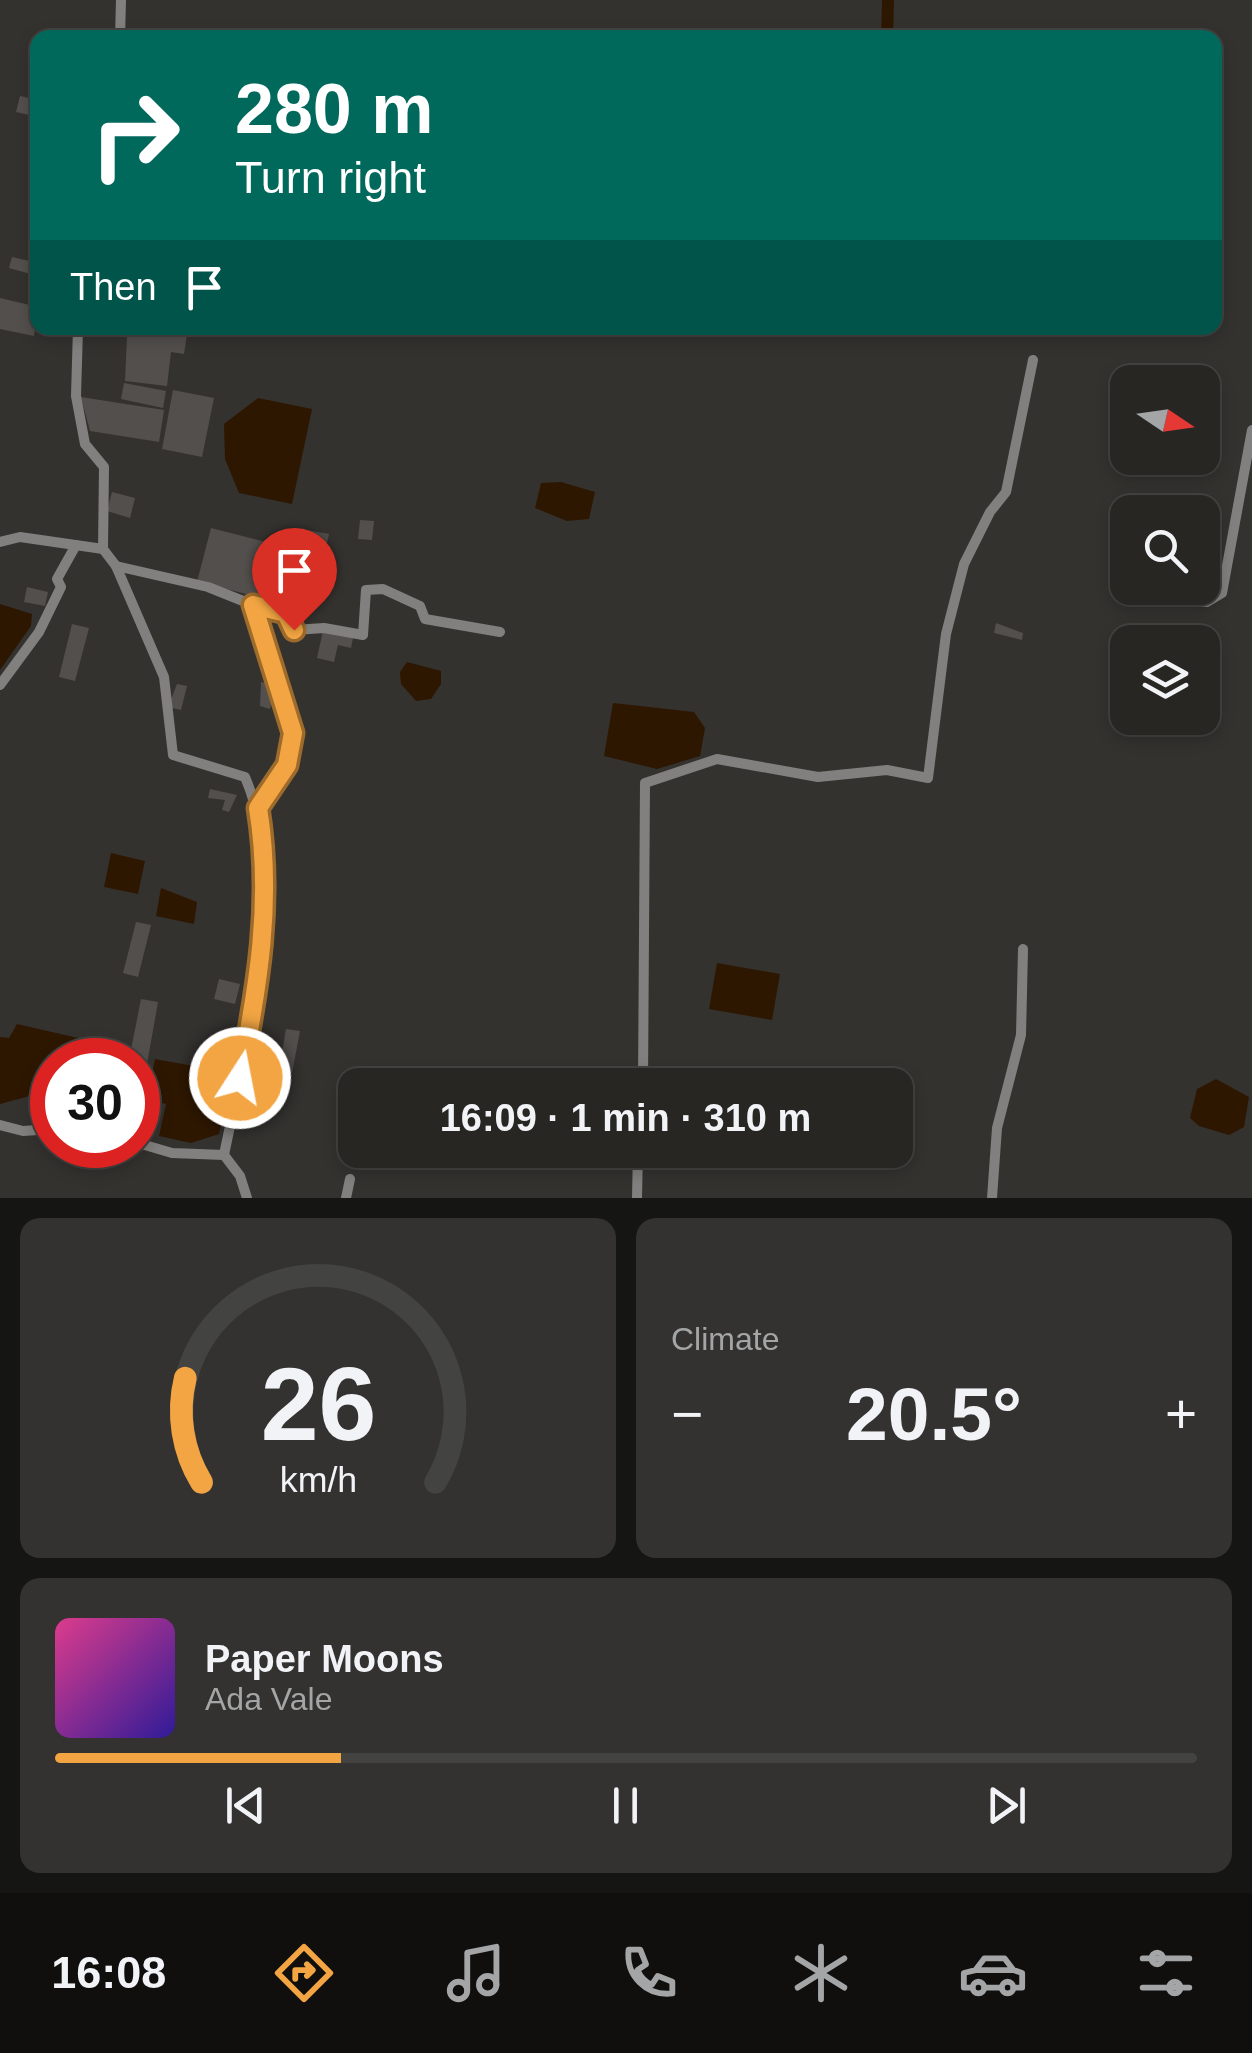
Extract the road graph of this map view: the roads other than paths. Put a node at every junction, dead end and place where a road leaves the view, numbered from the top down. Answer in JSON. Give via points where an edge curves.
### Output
{"nodes":[{"id":1,"x":122,"y":0,"type":"edge"},
{"id":2,"x":120,"y":30,"type":"edge"},
{"id":3,"x":78,"y":335,"type":"edge"},
{"id":4,"x":1033,"y":360,"type":"dead end"},
{"id":5,"x":1252,"y":430,"type":"edge"},
{"id":6,"x":0,"y":542,"type":"edge"},
{"id":7,"x":76,"y":545,"type":"junction"},
{"id":8,"x":103,"y":549,"type":"junction"},
{"id":9,"x":116,"y":566,"type":"junction"},
{"id":10,"x":1220,"y":594,"type":"edge"},
{"id":11,"x":253,"y":605,"type":"junction"},
{"id":12,"x":500,"y":632,"type":"dead end"},
{"id":13,"x":0,"y":685,"type":"edge"},
{"id":14,"x":258,"y":808,"type":"junction"},
{"id":15,"x":1023,"y":948,"type":"dead end"},
{"id":16,"x":644,"y":1068,"type":"edge"},
{"id":17,"x":0,"y":1125,"type":"edge"},
{"id":18,"x":30,"y":1130,"type":"edge"},
{"id":19,"x":160,"y":1149,"type":"edge"},
{"id":20,"x":224,"y":1155,"type":"junction"},
{"id":21,"x":638,"y":1168,"type":"edge"},
{"id":22,"x":350,"y":1179,"type":"dead end"},
{"id":23,"x":247,"y":1198,"type":"edge"},
{"id":24,"x":346,"y":1198,"type":"edge"},
{"id":25,"x":638,"y":1198,"type":"edge"},
{"id":26,"x":992,"y":1198,"type":"edge"}],
"edges":[{"from":1,"to":2,"type":"street"},
{"from":3,"to":8,"type":"street","via":[[76,396],[85,444],[104,467]]},
{"from":4,"to":16,"type":"street","via":[[1006,492],[964,564],[946,634],[928,778],[887,770],[818,777],[718,759],[645,783]]},
{"from":5,"to":10,"type":"street"},
{"from":6,"to":7,"type":"street","via":[[20,537]]},
{"from":7,"to":8,"type":"street"},
{"from":7,"to":13,"type":"street","via":[[39,632]]},
{"from":8,"to":9,"type":"street"},
{"from":9,"to":11,"type":"street","via":[[208,586]]},
{"from":9,"to":14,"type":"street","via":[[164,677],[173,755],[245,777]]},
{"from":11,"to":12,"type":"street","via":[[286,613],[294,630],[362,635],[366,590],[382,589],[420,606],[424,619]]},
{"from":11,"to":14,"type":"street","via":[[293,733],[287,765]]},
{"from":14,"to":20,"type":"street","via":[[263,961]]},
{"from":15,"to":26,"type":"street","via":[[1021,1035],[997,1128]]},
{"from":17,"to":18,"type":"street"},
{"from":19,"to":20,"type":"street"},
{"from":20,"to":23,"type":"street"},
{"from":21,"to":25,"type":"street"},
{"from":22,"to":24,"type":"street"}]}
